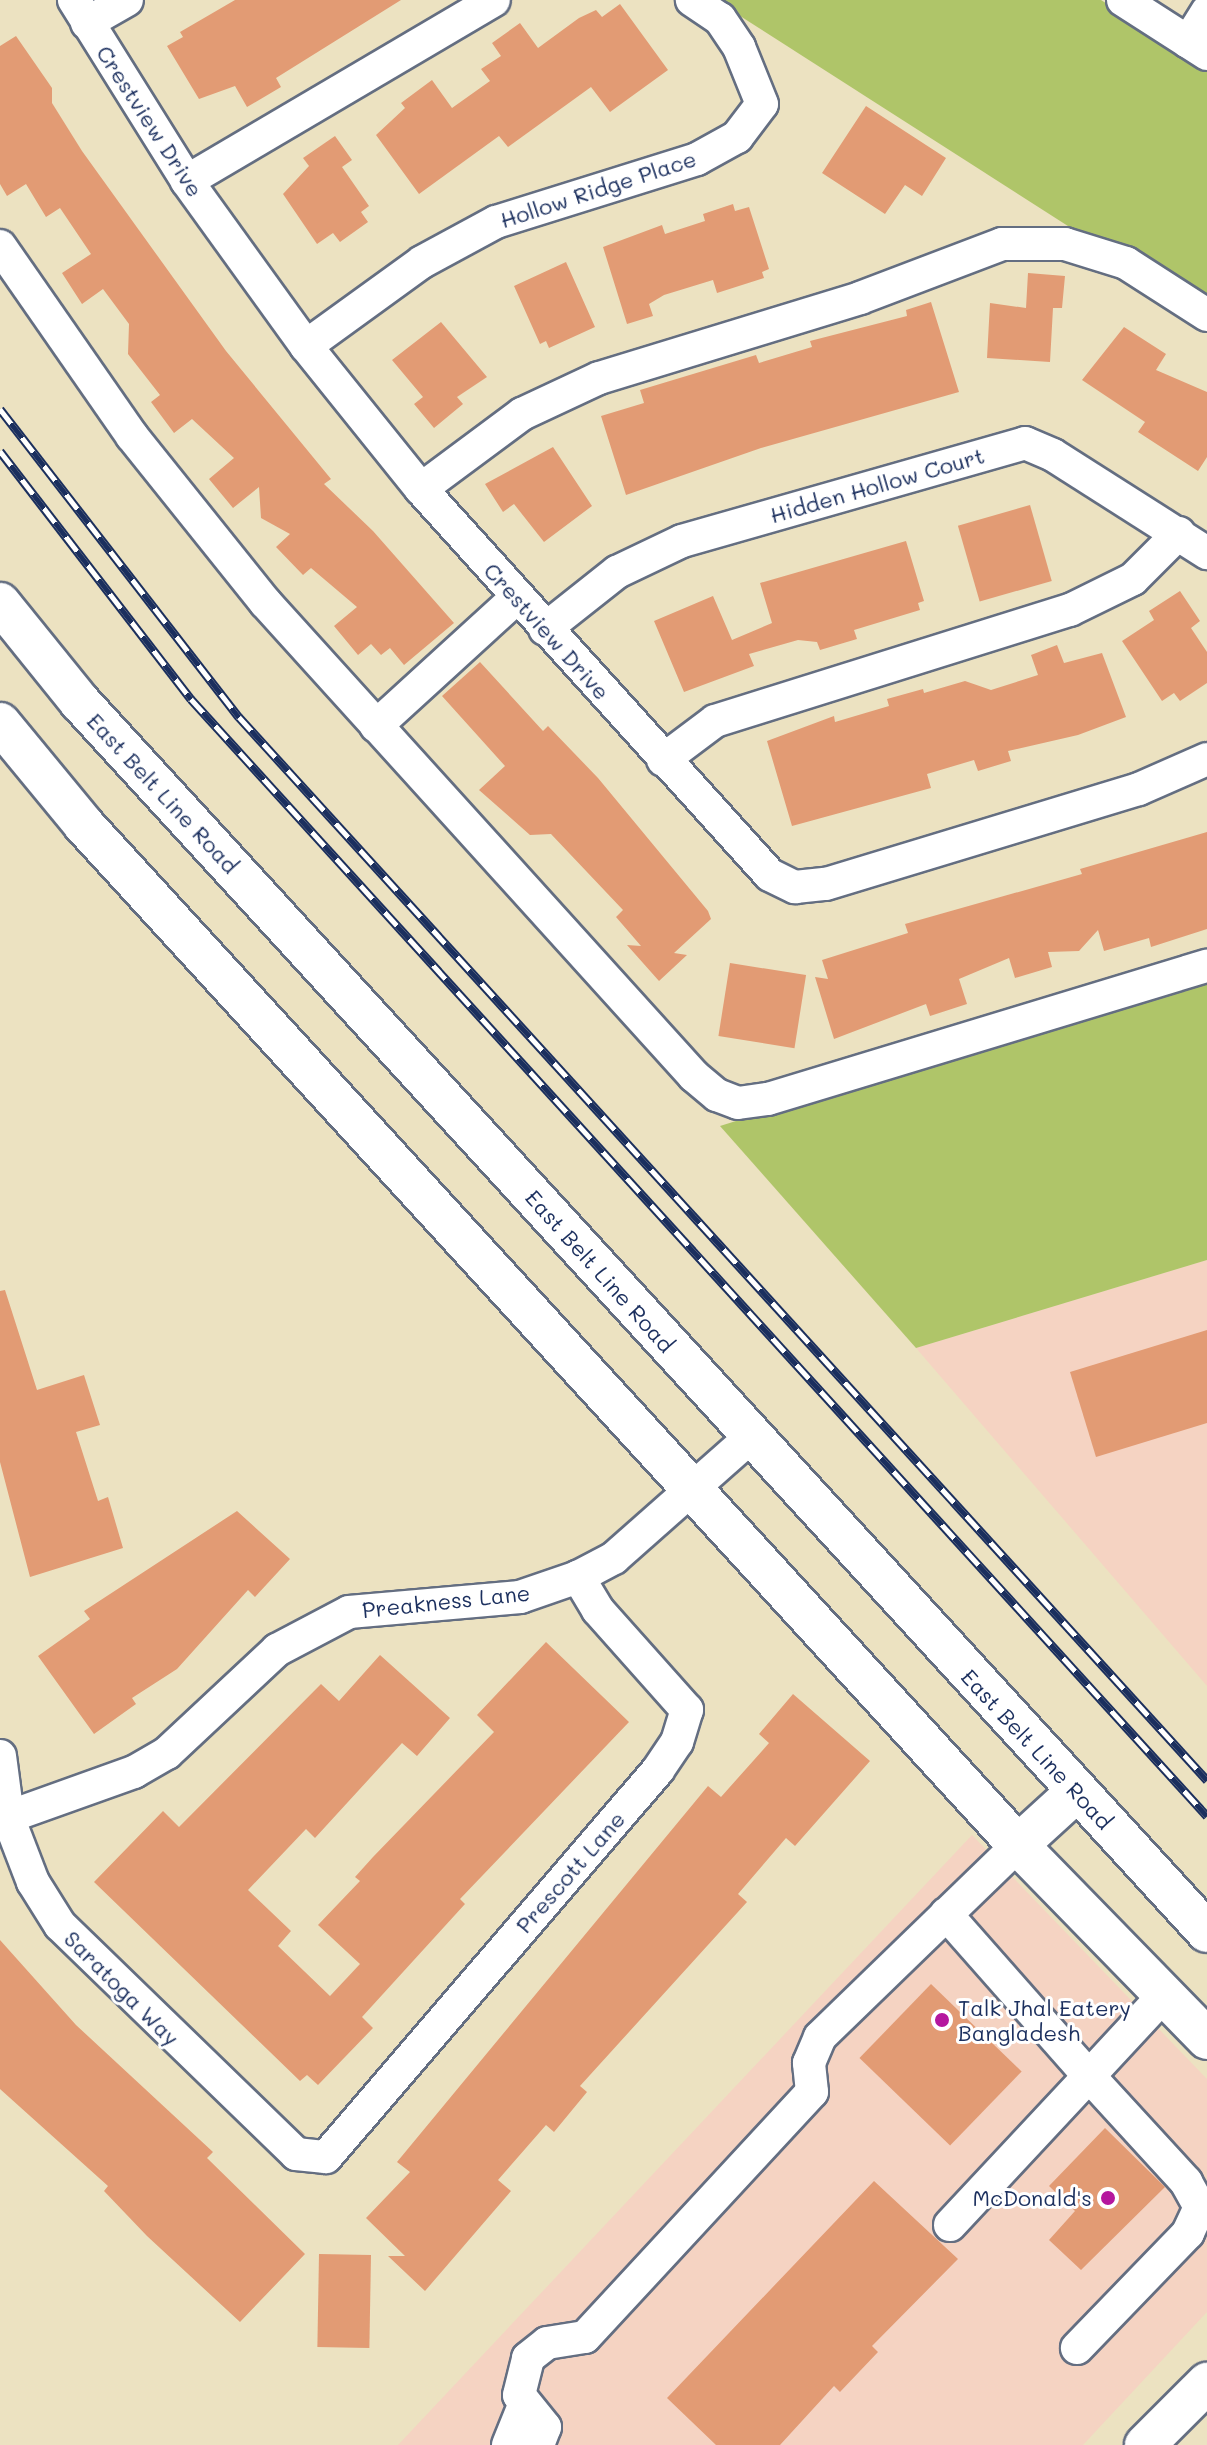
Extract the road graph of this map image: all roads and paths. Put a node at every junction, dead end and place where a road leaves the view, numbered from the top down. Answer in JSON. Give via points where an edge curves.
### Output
{"nodes":[{"id":1,"x":127,"y":0,"type":"edge"},
{"id":2,"x":494,"y":0,"type":"edge"},
{"id":3,"x":692,"y":0,"type":"edge"},
{"id":4,"x":1123,"y":0,"type":"edge"},
{"id":5,"x":1207,"y":11,"type":"edge"},
{"id":6,"x":81,"y":12,"type":"edge"},
{"id":7,"x":1197,"y":48,"type":"edge"},
{"id":8,"x":187,"y":181,"type":"junction"},
{"id":9,"x":0,"y":246,"type":"edge"},
{"id":10,"x":1207,"y":315,"type":"edge"},
{"id":11,"x":306,"y":346,"type":"junction"},
{"id":12,"x":421,"y":489,"type":"junction"},
{"id":13,"x":1179,"y":533,"type":"junction"},
{"id":14,"x":1207,"y":553,"type":"edge"},
{"id":15,"x":516,"y":598,"type":"junction"},
{"id":16,"x":0,"y":603,"type":"edge"},
{"id":17,"x":545,"y":629,"type":"junction"},
{"id":18,"x":0,"y":723,"type":"edge"},
{"id":19,"x":376,"y":726,"type":"junction"},
{"id":20,"x":1207,"y":759,"type":"edge"},
{"id":21,"x":663,"y":760,"type":"junction"},
{"id":22,"x":1207,"y":966,"type":"edge"},
{"id":23,"x":751,"y":1437,"type":"junction"},
{"id":24,"x":692,"y":1485,"type":"junction"},
{"id":25,"x":578,"y":1577,"type":"junction"},
{"id":26,"x":0,"y":1756,"type":"edge"},
{"id":27,"x":1076,"y":1792,"type":"junction"},
{"id":28,"x":8,"y":1817,"type":"junction"},
{"id":29,"x":1018,"y":1845,"type":"junction"},
{"id":30,"x":946,"y":1914,"type":"junction"},
{"id":31,"x":1207,"y":1932,"type":"edge"},
{"id":32,"x":1164,"y":1995,"type":"junction"},
{"id":33,"x":1207,"y":2039,"type":"edge"},
{"id":34,"x":1089,"y":2076,"type":"junction"},
{"id":35,"x":326,"y":2157,"type":"joint"},
{"id":36,"x":950,"y":2225,"type":"dead end"},
{"id":37,"x":1077,"y":2348,"type":"dead end"},
{"id":38,"x":1207,"y":2383,"type":"edge"},
{"id":39,"x":536,"y":2425,"type":"edge"},
{"id":40,"x":508,"y":2445,"type":"edge"},
{"id":41,"x":1145,"y":2445,"type":"edge"}],
"edges":[{"from":1,"to":6,"type":"street"},
{"from":2,"to":8,"type":"street"},
{"from":3,"to":11,"type":"street","name":"Hollow Ridge Place","via":[[720,19],[739,47],[762,104],[737,137],[697,159],[496,222],[422,262]]},
{"from":4,"to":7,"type":"street"},
{"from":5,"to":7,"type":"street"},
{"from":6,"to":8,"type":"street","name":"Crestview Drive"},
{"from":8,"to":11,"type":"street","name":"Crestview Drive"},
{"from":9,"to":19,"type":"street","via":[[132,436],[265,602]]},
{"from":10,"to":12,"type":"street","via":[[1126,263],[1065,244],[1002,244],[860,298],[599,378],[522,414]]},
{"from":11,"to":12,"type":"street","name":"Crestview Drive"},
{"from":12,"to":15,"type":"street","name":"Crestview Drive"},
{"from":13,"to":14,"type":"street","name":"Hidden Hollow Court"},
{"from":13,"to":17,"type":"street","name":"Hidden Hollow Court","via":[[1025,443],[682,541],[617,572]]},
{"from":13,"to":21,"type":"street","via":[[1133,579],[1070,610],[715,721]]},
{"from":15,"to":17,"type":"street","name":"Crestview Drive"},
{"from":15,"to":19,"type":"street"},
{"from":16,"to":23,"type":"main road","name":"East Belt Line Road","via":[[80,702]]},
{"from":17,"to":21,"type":"street","name":"Crestview Drive"},
{"from":18,"to":24,"type":"main road","via":[[84,825]]},
{"from":19,"to":22,"type":"street","via":[[694,1076],[717,1095],[738,1103],[768,1099]]},
{"from":20,"to":21,"type":"street","name":"Crestview Drive","via":[[1124,793],[826,884],[795,887],[770,875]]},
{"from":23,"to":24,"type":"street","name":"Preakness Lane"},
{"from":23,"to":27,"type":"main road","name":"East Belt Line Road"},
{"from":24,"to":25,"type":"street","name":"Preakness Lane","via":[[614,1558]]},
{"from":24,"to":29,"type":"main road"},
{"from":25,"to":28,"type":"street","name":"Preakness Lane","via":[[520,1597],[349,1612],[277,1650],[193,1733],[145,1766]]},
{"from":25,"to":35,"type":"street","name":"Prescott Lane","via":[[598,1610],[687,1710],[677,1742]]},
{"from":26,"to":28,"type":"street","name":"Saratoga Way"},
{"from":27,"to":29,"type":"main road"},
{"from":27,"to":31,"type":"main road","name":"East Belt Line Road"},
{"from":28,"to":35,"type":"street","name":"Saratoga Way","via":[[33,1882],[84,1951],[296,2154]]},
{"from":29,"to":30,"type":"street"},
{"from":29,"to":32,"type":"main road"},
{"from":30,"to":34,"type":"street"},
{"from":30,"to":39,"type":"street","via":[[820,2037],[809,2063],[812,2092],[585,2337],[547,2343],[528,2358],[519,2395]]},
{"from":32,"to":33,"type":"main road"},
{"from":32,"to":34,"type":"street"},
{"from":34,"to":36,"type":"street"},
{"from":34,"to":37,"type":"street","via":[[1186,2182],[1200,2207],[1188,2233]]},
{"from":38,"to":41,"type":"main road"},
{"from":39,"to":40,"type":"street"}]}
